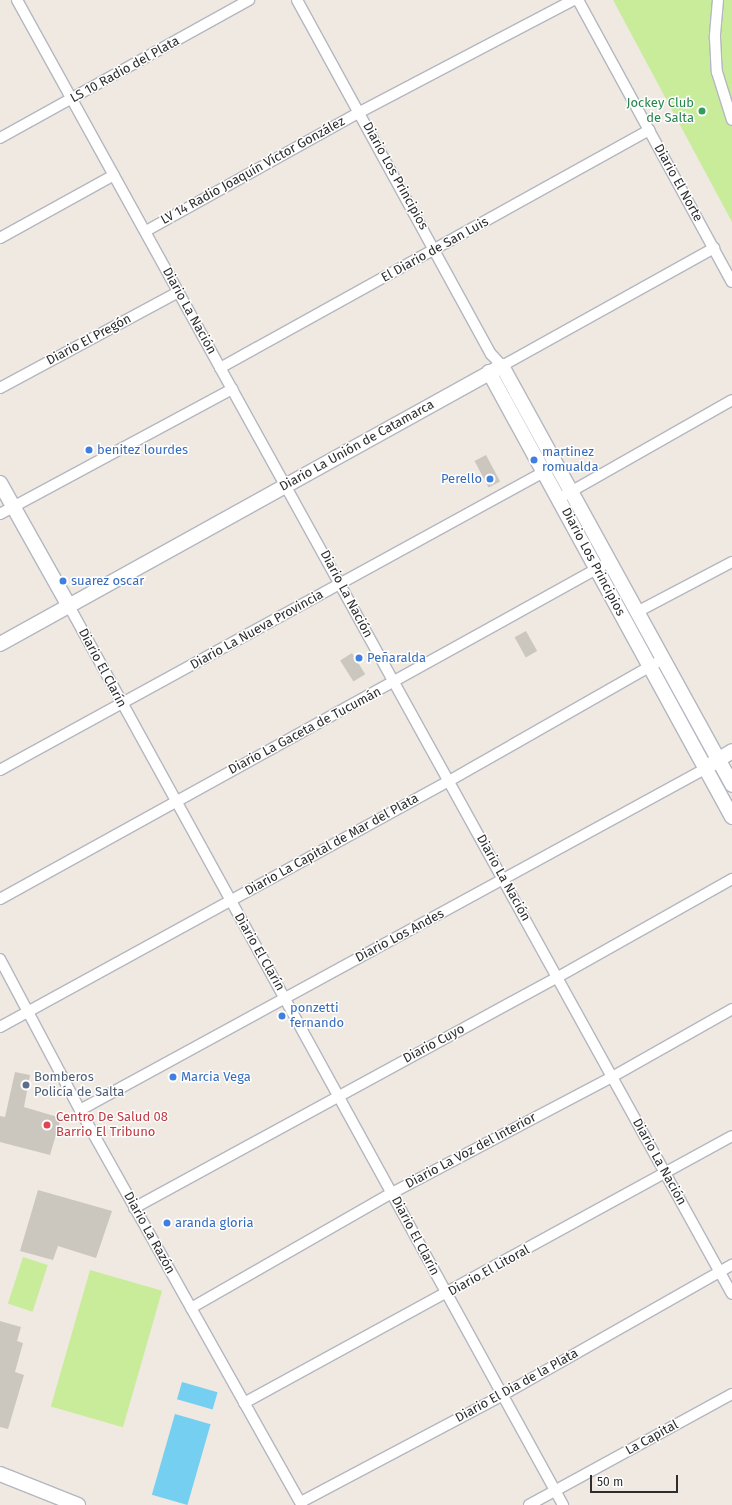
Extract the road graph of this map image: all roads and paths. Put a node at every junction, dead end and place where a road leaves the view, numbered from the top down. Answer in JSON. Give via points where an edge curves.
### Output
{"nodes":[{"id":1,"x":17,"y":0,"type":"edge"},
{"id":2,"x":248,"y":0,"type":"edge"},
{"id":3,"x":297,"y":0,"type":"edge"},
{"id":4,"x":574,"y":0,"type":"edge"},
{"id":5,"x":578,"y":0,"type":"edge"},
{"id":6,"x":718,"y":0,"type":"edge"},
{"id":7,"x":71,"y":100,"type":"junction"},
{"id":8,"x":360,"y":112,"type":"junction"},
{"id":9,"x":732,"y":120,"type":"edge"},
{"id":10,"x":649,"y":130,"type":"junction"},
{"id":11,"x":0,"y":138,"type":"edge"},
{"id":12,"x":114,"y":175,"type":"junction"},
{"id":13,"x":146,"y":231,"type":"junction"},
{"id":14,"x":0,"y":238,"type":"edge"},
{"id":15,"x":714,"y":248,"type":"junction"},
{"id":16,"x":435,"y":250,"type":"junction"},
{"id":17,"x":732,"y":282,"type":"edge"},
{"id":18,"x":178,"y":292,"type":"junction"},
{"id":19,"x":220,"y":368,"type":"junction"},
{"id":20,"x":495,"y":369,"type":"junction"},
{"id":21,"x":0,"y":388,"type":"edge"},
{"id":22,"x":232,"y":389,"type":"junction"},
{"id":23,"x":732,"y":400,"type":"edge"},
{"id":24,"x":556,"y":465,"type":"junction"},
{"id":25,"x":543,"y":473,"type":"junction"},
{"id":26,"x":0,"y":483,"type":"edge"},
{"id":27,"x":286,"y":485,"type":"junction"},
{"id":28,"x":565,"y":495,"type":"junction"},
{"id":29,"x":13,"y":506,"type":"junction"},
{"id":30,"x":0,"y":514,"type":"edge"},
{"id":31,"x":732,"y":562,"type":"edge"},
{"id":32,"x":610,"y":563,"type":"junction"},
{"id":33,"x":597,"y":569,"type":"junction"},
{"id":34,"x":341,"y":583,"type":"junction"},
{"id":35,"x":69,"y":606,"type":"junction"},
{"id":36,"x":636,"y":612,"type":"junction"},
{"id":37,"x":0,"y":644,"type":"edge"},
{"id":38,"x":662,"y":659,"type":"junction"},
{"id":39,"x":649,"y":667,"type":"junction"},
{"id":40,"x":394,"y":683,"type":"junction"},
{"id":41,"x":122,"y":705,"type":"junction"},
{"id":42,"x":732,"y":751,"type":"edge"},
{"id":43,"x":718,"y":759,"type":"junction"},
{"id":44,"x":705,"y":769,"type":"junction"},
{"id":45,"x":0,"y":770,"type":"edge"},
{"id":46,"x":449,"y":781,"type":"junction"},
{"id":47,"x":732,"y":785,"type":"edge"},
{"id":48,"x":175,"y":801,"type":"junction"},
{"id":49,"x":732,"y":816,"type":"edge"},
{"id":50,"x":504,"y":879,"type":"junction"},
{"id":51,"x":732,"y":879,"type":"edge"},
{"id":52,"x":0,"y":899,"type":"edge"},
{"id":53,"x":230,"y":901,"type":"junction"},
{"id":54,"x":0,"y":959,"type":"edge"},
{"id":55,"x":558,"y":978,"type":"junction"},
{"id":56,"x":285,"y":998,"type":"junction"},
{"id":57,"x":732,"y":1009,"type":"edge"},
{"id":58,"x":28,"y":1011,"type":"junction"},
{"id":59,"x":0,"y":1027,"type":"edge"},
{"id":60,"x":612,"y":1077,"type":"junction"},
{"id":61,"x":338,"y":1095,"type":"junction"},
{"id":62,"x":80,"y":1110,"type":"junction"},
{"id":63,"x":732,"y":1136,"type":"edge"},
{"id":64,"x":665,"y":1173,"type":"junction"},
{"id":65,"x":392,"y":1193,"type":"junction"},
{"id":66,"x":134,"y":1208,"type":"junction"},
{"id":67,"x":732,"y":1265,"type":"edge"},
{"id":68,"x":720,"y":1272,"type":"junction"},
{"id":69,"x":446,"y":1294,"type":"junction"},
{"id":70,"x":732,"y":1294,"type":"edge"},
{"id":71,"x":191,"y":1308,"type":"junction"},
{"id":72,"x":732,"y":1394,"type":"edge"},
{"id":73,"x":501,"y":1396,"type":"junction"},
{"id":74,"x":244,"y":1403,"type":"junction"},
{"id":75,"x":0,"y":1474,"type":"edge"},
{"id":76,"x":555,"y":1491,"type":"junction"},
{"id":77,"x":301,"y":1504,"type":"edge"},
{"id":78,"x":78,"y":1505,"type":"edge"},
{"id":79,"x":529,"y":1505,"type":"edge"},
{"id":80,"x":563,"y":1505,"type":"edge"}],
"edges":[{"from":1,"to":7,"type":"street","name":"Diario La Nación"},
{"from":2,"to":7,"type":"street","name":"LS 10 Radio del Plata"},
{"from":3,"to":8,"type":"street","name":"Diario Los Principios"},
{"from":4,"to":8,"type":"street","name":"LV 14 Radio Joaquín Víctor González"},
{"from":5,"to":10,"type":"street","name":"Diario El Norte"},
{"from":6,"to":9,"type":"street","via":[[715,38],[717,66]]},
{"from":7,"to":11,"type":"street","name":"LS 10 Radio del Plata"},
{"from":7,"to":12,"type":"street","name":"Diario La Nación"},
{"from":8,"to":13,"type":"street","name":"LV 14 Radio Joaquín Víctor González"},
{"from":8,"to":16,"type":"street","name":"Diario Los Principios"},
{"from":10,"to":15,"type":"street","name":"Diario El Norte"},
{"from":10,"to":16,"type":"street","name":"El Diario de San Luis"},
{"from":12,"to":13,"type":"street","name":"Diario La Nación"},
{"from":12,"to":14,"type":"street"},
{"from":13,"to":18,"type":"street","name":"Diario La Nación"},
{"from":15,"to":17,"type":"street","name":"Diario El Norte"},
{"from":15,"to":20,"type":"street","name":"Diario La Unión de Catamarca"},
{"from":16,"to":19,"type":"street","name":"El Diario de San Luis"},
{"from":16,"to":20,"type":"street","name":"Diario Los Principios","via":[[491,354]]},
{"from":18,"to":19,"type":"street","name":"Diario La Nación"},
{"from":18,"to":21,"type":"street","name":"Diario El Pregón"},
{"from":19,"to":22,"type":"street","name":"Diario La Nación"},
{"from":20,"to":24,"type":"street","name":"Diario Los Principios"},
{"from":20,"to":25,"type":"street","name":"Diario Los Principios"},
{"from":20,"to":27,"type":"street","name":"Diario La Unión de Catamarca"},
{"from":22,"to":27,"type":"street","name":"Diario La Nación"},
{"from":22,"to":29,"type":"street"},
{"from":23,"to":28,"type":"street"},
{"from":24,"to":25,"type":"street","name":"Diario La Nueva Provincia"},
{"from":24,"to":28,"type":"street","name":"Diario Los Principios"},
{"from":25,"to":28,"type":"street","name":"Diario Los Principios"},
{"from":25,"to":34,"type":"street","name":"Diario La Nueva Provincia"},
{"from":26,"to":29,"type":"street","name":"Diario El Clarín"},
{"from":27,"to":34,"type":"street","name":"Diario La Nación"},
{"from":27,"to":35,"type":"street","name":"Diario La Unión de Catamarca"},
{"from":28,"to":32,"type":"street","name":"Diario Los Principios"},
{"from":28,"to":33,"type":"street","name":"Diario Los Principios"},
{"from":29,"to":30,"type":"street"},
{"from":29,"to":35,"type":"street","name":"Diario El Clarín"},
{"from":31,"to":36,"type":"street"},
{"from":32,"to":33,"type":"street","name":"Diario La Gaceta de Tucumán"},
{"from":32,"to":36,"type":"street","name":"Diario Los Principios"},
{"from":33,"to":39,"type":"street","name":"Diario Los Principios"},
{"from":33,"to":40,"type":"street","name":"Diario La Gaceta de Tucumán"},
{"from":34,"to":40,"type":"street","name":"Diario La Nación"},
{"from":34,"to":41,"type":"street","name":"Diario La Nueva Provincia"},
{"from":35,"to":37,"type":"street","name":"Diario La Unión de Catamarca"},
{"from":35,"to":41,"type":"street","name":"Diario El Clarín"},
{"from":36,"to":38,"type":"street","name":"Diario Los Principios"},
{"from":38,"to":39,"type":"street","name":"Diario La Capital de Mar del Plata"},
{"from":38,"to":43,"type":"street","name":"Diario Los Principios"},
{"from":39,"to":44,"type":"street","name":"Diario Los Principios"},
{"from":39,"to":46,"type":"street","name":"Diario La Capital de Mar del Plata"},
{"from":40,"to":46,"type":"street","name":"Diario La Nación"},
{"from":40,"to":48,"type":"street","name":"Diario La Gaceta de Tucumán"},
{"from":41,"to":45,"type":"street","name":"Diario La Nueva Provincia"},
{"from":41,"to":48,"type":"street","name":"Diario El Clarín"},
{"from":42,"to":43,"type":"street","name":"Diario Los Andes"},
{"from":43,"to":44,"type":"street","name":"Diario Los Andes"},
{"from":43,"to":47,"type":"street","name":"Diario Los Principios"},
{"from":44,"to":49,"type":"street","name":"Diario Los Principios"},
{"from":44,"to":50,"type":"street","name":"Diario Los Andes"},
{"from":46,"to":50,"type":"street","name":"Diario La Nación"},
{"from":46,"to":53,"type":"street","name":"Diario La Capital de Mar del Plata"},
{"from":48,"to":52,"type":"street","name":"Diario La Gaceta de Tucumán"},
{"from":48,"to":53,"type":"street","name":"Diario El Clarín"},
{"from":50,"to":55,"type":"street","name":"Diario La Nación"},
{"from":50,"to":56,"type":"street","name":"Diario Los Andes"},
{"from":51,"to":55,"type":"street","name":"Diario Cuyo"},
{"from":53,"to":56,"type":"street","name":"Diario El Clarín"},
{"from":53,"to":58,"type":"street","name":"Diario La Capital de Mar del Plata"},
{"from":54,"to":58,"type":"street","name":"Diario La Razón"},
{"from":55,"to":60,"type":"street","name":"Diario La Nación"},
{"from":55,"to":61,"type":"street","name":"Diario Cuyo"},
{"from":56,"to":61,"type":"street","name":"Diario El Clarín"},
{"from":56,"to":62,"type":"street","name":"Diario Los Andes"},
{"from":57,"to":60,"type":"street","name":"Diario La Voz del Interior"},
{"from":58,"to":59,"type":"street","name":"Diario La Capital de Mar del Plata"},
{"from":58,"to":62,"type":"street","name":"Diario La Razón"},
{"from":60,"to":64,"type":"street","name":"Diario La Nación"},
{"from":60,"to":65,"type":"street","name":"Diario La Voz del Interior"},
{"from":61,"to":65,"type":"street","name":"Diario El Clarín"},
{"from":61,"to":66,"type":"street","name":"Diario Cuyo"},
{"from":62,"to":66,"type":"street","name":"Diario La Razón"},
{"from":63,"to":64,"type":"street","name":"Diario El Litoral"},
{"from":64,"to":68,"type":"street","name":"Diario La Nación"},
{"from":64,"to":69,"type":"street","name":"Diario El Litoral"},
{"from":65,"to":69,"type":"street","name":"Diario El Clarín"},
{"from":65,"to":71,"type":"street","name":"Diario La Voz del Interior"},
{"from":66,"to":71,"type":"street","name":"Diario La Razón"},
{"from":67,"to":68,"type":"street","name":"Diario El Dia de la Plata"},
{"from":68,"to":70,"type":"street","name":"Diario La Nación"},
{"from":68,"to":73,"type":"street","name":"Diario El Dia de la Plata"},
{"from":69,"to":73,"type":"street","name":"Diario El Clarín"},
{"from":69,"to":74,"type":"street","name":"Diario El Litoral"},
{"from":71,"to":74,"type":"street","name":"Diario La Razón"},
{"from":72,"to":76,"type":"street","name":"La Capital"},
{"from":73,"to":76,"type":"street","name":"Diario El Clarín"},
{"from":73,"to":77,"type":"street","name":"Diario El Dia de la Plata"},
{"from":74,"to":77,"type":"street","name":"Diario La Razón"},
{"from":75,"to":78,"type":"street"},
{"from":76,"to":79,"type":"street","name":"La Capital"},
{"from":76,"to":80,"type":"street","name":"Diario El Clarín"}]}
